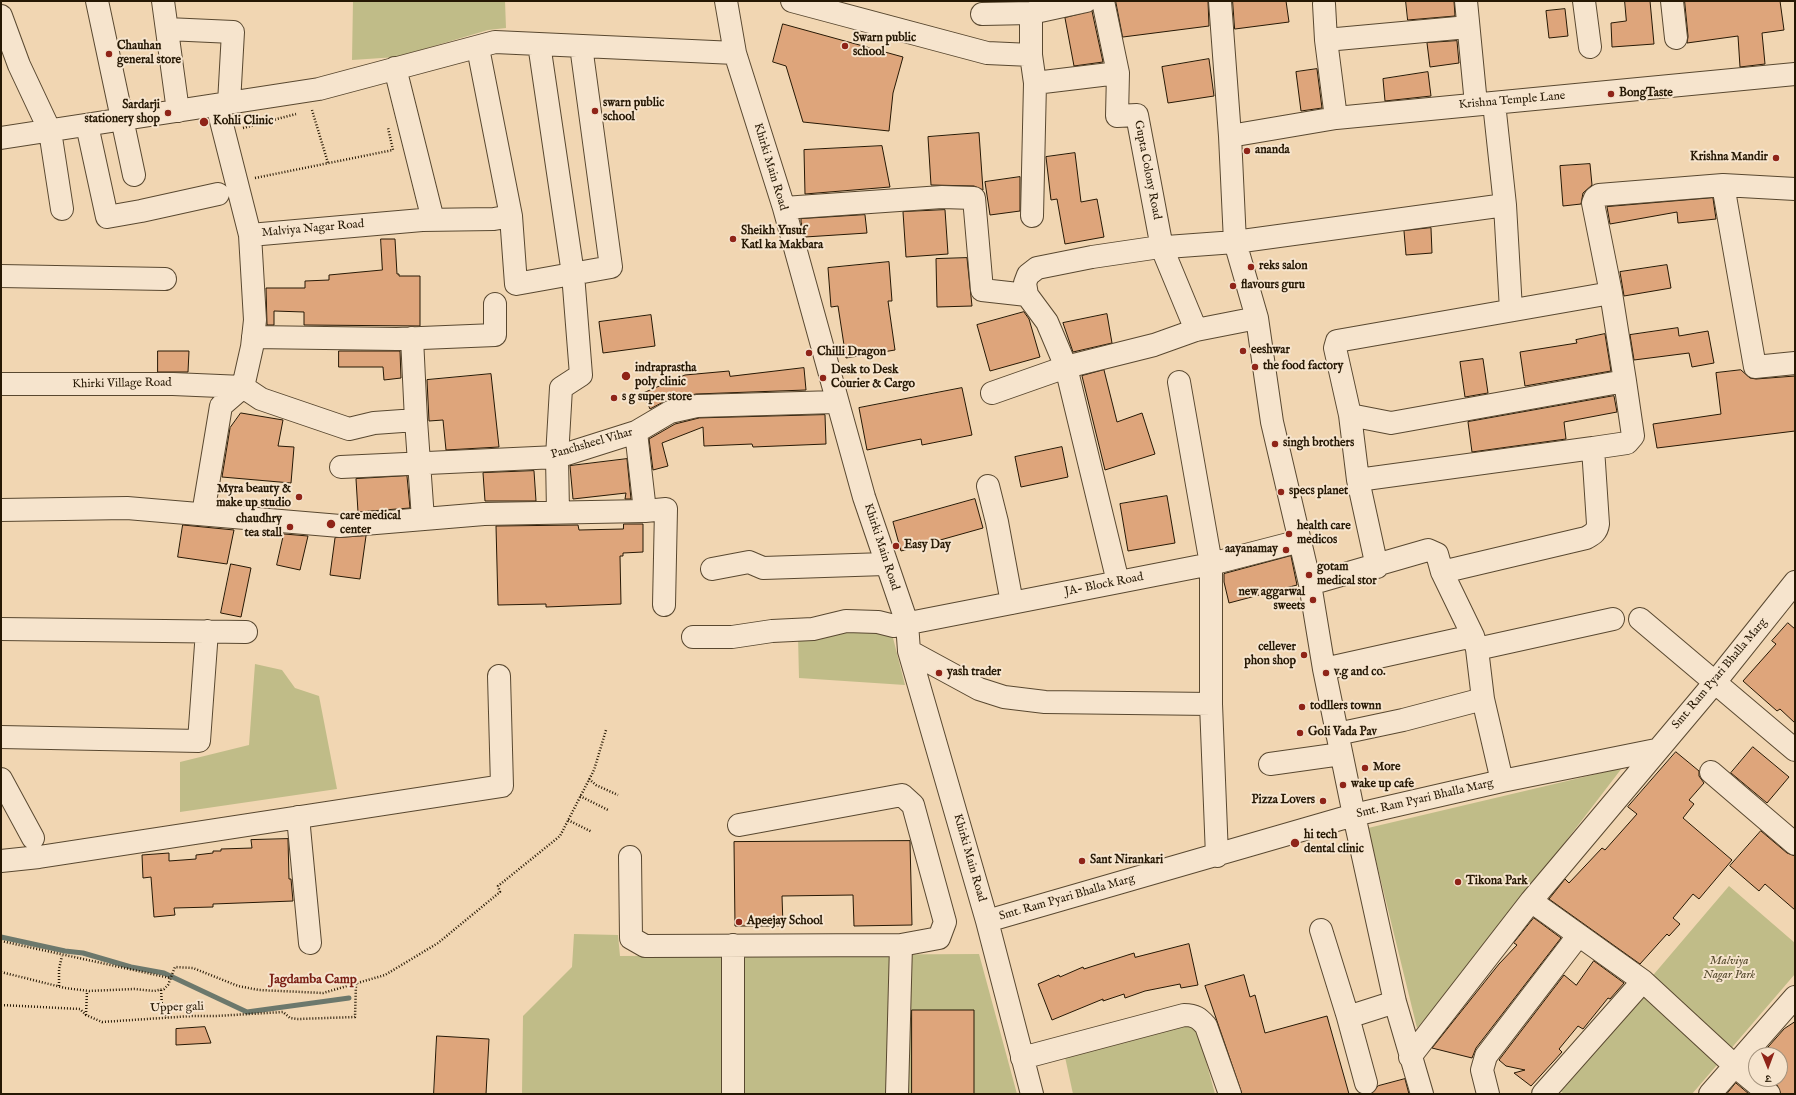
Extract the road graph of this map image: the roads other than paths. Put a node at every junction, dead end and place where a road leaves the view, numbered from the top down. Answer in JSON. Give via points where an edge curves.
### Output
{"nodes":[{"id":1,"x":97,"y":1,"type":"edge"},
{"id":2,"x":163,"y":1,"type":"edge"},
{"id":3,"x":726,"y":1,"type":"edge"},
{"id":4,"x":792,"y":1,"type":"edge"},
{"id":5,"x":1104,"y":1,"type":"edge"},
{"id":6,"x":1220,"y":1,"type":"edge"},
{"id":7,"x":1466,"y":1,"type":"edge"},
{"id":8,"x":1584,"y":1,"type":"edge"},
{"id":9,"x":1672,"y":1,"type":"edge"},
{"id":10,"x":1077,"y":2,"type":"edge"},
{"id":11,"x":1324,"y":4,"type":"dead end"},
{"id":12,"x":1031,"y":13,"type":"junction"},
{"id":13,"x":982,"y":14,"type":"dead end"},
{"id":14,"x":1,"y":16,"type":"edge"},
{"id":15,"x":1468,"y":27,"type":"junction"},
{"id":16,"x":167,"y":29,"type":"junction"},
{"id":17,"x":1676,"y":38,"type":"dead end"},
{"id":18,"x":1326,"y":40,"type":"junction"},
{"id":19,"x":540,"y":44,"type":"junction"},
{"id":20,"x":580,"y":46,"type":"junction"},
{"id":21,"x":1590,"y":47,"type":"dead end"},
{"id":22,"x":478,"y":48,"type":"junction"},
{"id":23,"x":735,"y":53,"type":"junction"},
{"id":24,"x":1031,"y":55,"type":"junction"},
{"id":25,"x":395,"y":68,"type":"junction"},
{"id":26,"x":1118,"y":73,"type":"junction"},
{"id":27,"x":1795,"y":74,"type":"edge"},
{"id":28,"x":1035,"y":83,"type":"junction"},
{"id":29,"x":1485,"y":103,"type":"junction"},
{"id":30,"x":223,"y":104,"type":"junction"},
{"id":31,"x":178,"y":111,"type":"junction"},
{"id":32,"x":1336,"y":118,"type":"junction"},
{"id":33,"x":123,"y":119,"type":"junction"},
{"id":34,"x":87,"y":125,"type":"junction"},
{"id":35,"x":50,"y":131,"type":"junction"},
{"id":36,"x":1230,"y":136,"type":"junction"},
{"id":37,"x":1,"y":138,"type":"edge"},
{"id":38,"x":134,"y":175,"type":"dead end"},
{"id":39,"x":1723,"y":185,"type":"junction"},
{"id":40,"x":1795,"y":189,"type":"edge"},
{"id":41,"x":218,"y":194,"type":"dead end"},
{"id":42,"x":1505,"y":205,"type":"junction"},
{"id":43,"x":784,"y":208,"type":"junction"},
{"id":44,"x":62,"y":209,"type":"dead end"},
{"id":45,"x":511,"y":216,"type":"junction"},
{"id":46,"x":1032,"y":216,"type":"dead end"},
{"id":47,"x":432,"y":220,"type":"junction"},
{"id":48,"x":250,"y":235,"type":"junction"},
{"id":49,"x":1235,"y":242,"type":"junction"},
{"id":50,"x":1162,"y":248,"type":"junction"},
{"id":51,"x":573,"y":274,"type":"junction"},
{"id":52,"x":1,"y":276,"type":"edge"},
{"id":53,"x":165,"y":279,"type":"dead end"},
{"id":54,"x":1611,"y":293,"type":"junction"},
{"id":55,"x":1027,"y":295,"type":"junction"},
{"id":56,"x":495,"y":304,"type":"dead end"},
{"id":57,"x":1511,"y":310,"type":"junction"},
{"id":58,"x":1257,"y":318,"type":"junction"},
{"id":59,"x":1196,"y":330,"type":"junction"},
{"id":60,"x":253,"y":336,"type":"junction"},
{"id":61,"x":412,"y":338,"type":"junction"},
{"id":62,"x":1795,"y":363,"type":"edge"},
{"id":63,"x":1066,"y":367,"type":"junction"},
{"id":64,"x":1625,"y":381,"type":"junction"},
{"id":65,"x":1179,"y":382,"type":"dead end"},
{"id":66,"x":1,"y":384,"type":"edge"},
{"id":67,"x":243,"y":387,"type":"junction"},
{"id":68,"x":992,"y":393,"type":"dead end"},
{"id":69,"x":836,"y":402,"type":"junction"},
{"id":70,"x":1350,"y":415,"type":"junction"},
{"id":71,"x":416,"y":420,"type":"junction"},
{"id":72,"x":636,"y":432,"type":"junction"},
{"id":73,"x":1593,"y":448,"type":"junction"},
{"id":74,"x":557,"y":457,"type":"junction"},
{"id":75,"x":419,"y":463,"type":"junction"},
{"id":76,"x":341,"y":467,"type":"dead end"},
{"id":77,"x":1358,"y":480,"type":"junction"},
{"id":78,"x":988,"y":486,"type":"dead end"},
{"id":79,"x":1,"y":510,"type":"edge"},
{"id":80,"x":644,"y":511,"type":"junction"},
{"id":81,"x":558,"y":512,"type":"junction"},
{"id":82,"x":203,"y":514,"type":"junction"},
{"id":83,"x":423,"y":519,"type":"junction"},
{"id":84,"x":1300,"y":542,"type":"junction"},
{"id":85,"x":885,"y":564,"type":"junction"},
{"id":86,"x":1212,"y":564,"type":"junction"},
{"id":87,"x":1377,"y":567,"type":"junction"},
{"id":88,"x":712,"y":569,"type":"dead end"},
{"id":89,"x":1442,"y":572,"type":"junction"},
{"id":90,"x":1118,"y":582,"type":"junction"},
{"id":91,"x":1795,"y":582,"type":"edge"},
{"id":92,"x":1310,"y":584,"type":"junction"},
{"id":93,"x":1012,"y":602,"type":"junction"},
{"id":94,"x":664,"y":605,"type":"dead end"},
{"id":95,"x":1613,"y":619,"type":"dead end"},
{"id":96,"x":1640,"y":619,"type":"dead end"},
{"id":97,"x":907,"y":623,"type":"junction"},
{"id":98,"x":1,"y":629,"type":"edge"},
{"id":99,"x":207,"y":631,"type":"junction"},
{"id":100,"x":246,"y":632,"type":"dead end"},
{"id":101,"x":693,"y":637,"type":"dead end"},
{"id":102,"x":1475,"y":642,"type":"junction"},
{"id":103,"x":909,"y":650,"type":"junction"},
{"id":104,"x":1324,"y":669,"type":"junction"},
{"id":105,"x":499,"y":676,"type":"dead end"},
{"id":106,"x":1716,"y":681,"type":"junction"},
{"id":107,"x":1483,"y":698,"type":"junction"},
{"id":108,"x":1211,"y":704,"type":"junction"},
{"id":109,"x":1,"y":737,"type":"edge"},
{"id":110,"x":1792,"y":741,"type":"edge"},
{"id":111,"x":1339,"y":744,"type":"junction"},
{"id":112,"x":1656,"y":750,"type":"junction"},
{"id":113,"x":1270,"y":764,"type":"dead end"},
{"id":114,"x":1711,"y":772,"type":"dead end"},
{"id":115,"x":1,"y":779,"type":"edge"},
{"id":116,"x":1502,"y":781,"type":"junction"},
{"id":117,"x":1354,"y":816,"type":"junction"},
{"id":118,"x":298,"y":817,"type":"junction"},
{"id":119,"x":739,"y":825,"type":"dead end"},
{"id":120,"x":33,"y":838,"type":"dead end"},
{"id":121,"x":1795,"y":844,"type":"edge"},
{"id":122,"x":1217,"y":856,"type":"junction"},
{"id":123,"x":630,"y":857,"type":"dead end"},
{"id":124,"x":1,"y":861,"type":"edge"},
{"id":125,"x":1531,"y":901,"type":"junction"},
{"id":126,"x":987,"y":921,"type":"junction"},
{"id":127,"x":1321,"y":930,"type":"dead end"},
{"id":128,"x":1578,"y":936,"type":"junction"},
{"id":129,"x":310,"y":943,"type":"dead end"},
{"id":130,"x":733,"y":945,"type":"junction"},
{"id":131,"x":901,"y":945,"type":"junction"},
{"id":132,"x":1643,"y":981,"type":"junction"},
{"id":133,"x":1795,"y":997,"type":"edge"},
{"id":134,"x":1395,"y":1002,"type":"junction"},
{"id":135,"x":1348,"y":1017,"type":"junction"},
{"id":136,"x":1410,"y":1057,"type":"junction"},
{"id":137,"x":1022,"y":1058,"type":"junction"},
{"id":138,"x":1735,"y":1066,"type":"junction"},
{"id":139,"x":1366,"y":1083,"type":"dead end"},
{"id":140,"x":734,"y":1094,"type":"edge"},
{"id":141,"x":897,"y":1094,"type":"edge"},
{"id":142,"x":1032,"y":1094,"type":"edge"},
{"id":143,"x":1230,"y":1094,"type":"edge"},
{"id":144,"x":1422,"y":1094,"type":"edge"},
{"id":145,"x":1488,"y":1094,"type":"edge"},
{"id":146,"x":1543,"y":1094,"type":"edge"},
{"id":147,"x":1710,"y":1094,"type":"edge"},
{"id":148,"x":1769,"y":1094,"type":"edge"}],
"edges":[{"from":1,"to":33,"type":"street"},
{"from":2,"to":16,"type":"street"},
{"from":3,"to":23,"type":"street","name":"Khirki Main Road"},
{"from":4,"to":24,"type":"street","via":[[987,53]]},
{"from":5,"to":26,"type":"street","name":"Gupta Colony Road"},
{"from":6,"to":36,"type":"street"},
{"from":7,"to":15,"type":"street"},
{"from":8,"to":21,"type":"street"},
{"from":9,"to":17,"type":"street"},
{"from":10,"to":12,"type":"street"},
{"from":11,"to":18,"type":"street"},
{"from":12,"to":13,"type":"street"},
{"from":12,"to":24,"type":"street"},
{"from":14,"to":35,"type":"street","via":[[19,65]]},
{"from":15,"to":18,"type":"street"},
{"from":15,"to":29,"type":"street"},
{"from":16,"to":30,"type":"street","name":"Malviya Nagar Road","via":[[233,32]]},
{"from":16,"to":31,"type":"street"},
{"from":18,"to":32,"type":"street"},
{"from":19,"to":20,"type":"street"},
{"from":19,"to":22,"type":"street","via":[[495,42]]},
{"from":19,"to":51,"type":"street"},
{"from":20,"to":23,"type":"street"},
{"from":20,"to":51,"type":"street","via":[[611,267]]},
{"from":22,"to":25,"type":"street"},
{"from":22,"to":45,"type":"street"},
{"from":23,"to":43,"type":"street","name":"Khirki Main Road"},
{"from":24,"to":28,"type":"street"},
{"from":25,"to":30,"type":"street","via":[[311,105]]},
{"from":25,"to":47,"type":"street"},
{"from":26,"to":28,"type":"street"},
{"from":26,"to":50,"type":"street","name":"Gupta Colony Road","via":[[1117,116],[1137,115]]},
{"from":27,"to":29,"type":"street","name":"Krishna Temple Lane"},
{"from":28,"to":46,"type":"street"},
{"from":29,"to":32,"type":"street","name":"Krishna Temple Lane"},
{"from":29,"to":42,"type":"street"},
{"from":30,"to":31,"type":"street"},
{"from":30,"to":48,"type":"street","name":"Malviya Nagar Road"},
{"from":31,"to":33,"type":"street"},
{"from":32,"to":36,"type":"street","name":"Krishna Temple Lane"},
{"from":33,"to":34,"type":"street"},
{"from":33,"to":38,"type":"street"},
{"from":34,"to":35,"type":"street"},
{"from":34,"to":41,"type":"street","via":[[107,217]]},
{"from":35,"to":37,"type":"street"},
{"from":35,"to":44,"type":"street"},
{"from":36,"to":49,"type":"street"},
{"from":39,"to":40,"type":"street"},
{"from":39,"to":54,"type":"street","via":[[1596,196],[1593,202]]},
{"from":39,"to":62,"type":"street","via":[[1755,368]]},
{"from":42,"to":49,"type":"street"},
{"from":42,"to":57,"type":"street"},
{"from":43,"to":55,"type":"street","via":[[942,197],[974,198],[982,290]]},
{"from":43,"to":69,"type":"street","name":"Khirki Main Road"},
{"from":45,"to":47,"type":"street","name":"Malviya Nagar Road"},
{"from":45,"to":51,"type":"street","via":[[516,284]]},
{"from":47,"to":48,"type":"street","name":"Malviya Nagar Road"},
{"from":48,"to":60,"type":"street","via":[[255,294]]},
{"from":49,"to":50,"type":"street"},
{"from":49,"to":58,"type":"street"},
{"from":50,"to":55,"type":"street","via":[[1092,257],[1037,268],[1028,275],[1025,283]]},
{"from":50,"to":59,"type":"street","name":"Gupta Colony Road"},
{"from":51,"to":74,"type":"street","via":[[581,375],[561,388]]},
{"from":52,"to":53,"type":"street"},
{"from":54,"to":57,"type":"street"},
{"from":54,"to":64,"type":"street"},
{"from":55,"to":63,"type":"street","via":[[1047,322]]},
{"from":56,"to":61,"type":"street","via":[[495,335]]},
{"from":57,"to":70,"type":"street","via":[[1340,339],[1335,348]]},
{"from":58,"to":59,"type":"street"},
{"from":58,"to":84,"type":"street","via":[[1272,422]]},
{"from":59,"to":63,"type":"street","via":[[1154,346]]},
{"from":60,"to":61,"type":"street"},
{"from":60,"to":67,"type":"street"},
{"from":61,"to":71,"type":"street"},
{"from":63,"to":68,"type":"street"},
{"from":63,"to":90,"type":"street"},
{"from":64,"to":70,"type":"street","via":[[1390,423]]},
{"from":64,"to":73,"type":"street","via":[[1633,436],[1627,443]]},
{"from":65,"to":86,"type":"street"},
{"from":66,"to":67,"type":"street","name":"Khirki Village Road","via":[[173,384]]},
{"from":67,"to":71,"type":"street","via":[[261,398],[349,430],[374,423]]},
{"from":67,"to":82,"type":"street","via":[[222,406]]},
{"from":69,"to":72,"type":"street","name":"Panchsheel Vihar","via":[[697,406],[670,412]]},
{"from":69,"to":85,"type":"street","name":"Khirki Main Road"},
{"from":70,"to":77,"type":"street"},
{"from":71,"to":75,"type":"street"},
{"from":72,"to":74,"type":"street","name":"Panchsheel Vihar"},
{"from":72,"to":80,"type":"street"},
{"from":73,"to":77,"type":"street"},
{"from":73,"to":89,"type":"street","via":[[1598,524],[1594,534]]},
{"from":74,"to":75,"type":"street","name":"Panchsheel Vihar"},
{"from":74,"to":81,"type":"street"},
{"from":75,"to":76,"type":"street","name":"Panchsheel Vihar"},
{"from":75,"to":83,"type":"street"},
{"from":77,"to":87,"type":"street"},
{"from":78,"to":93,"type":"street"},
{"from":79,"to":82,"type":"street","via":[[127,508]]},
{"from":80,"to":81,"type":"street"},
{"from":80,"to":94,"type":"street","via":[[666,509]]},
{"from":81,"to":83,"type":"street"},
{"from":82,"to":83,"type":"street","via":[[340,526]]},
{"from":84,"to":86,"type":"street","name":"JA- Block Road"},
{"from":84,"to":92,"type":"street"},
{"from":85,"to":88,"type":"street","via":[[763,568],[749,562]]},
{"from":85,"to":97,"type":"street","name":"Khirki Main Road"},
{"from":86,"to":90,"type":"street","name":"JA- Block Road"},
{"from":86,"to":108,"type":"street"},
{"from":87,"to":89,"type":"street","via":[[1428,550],[1437,554]]},
{"from":87,"to":92,"type":"street"},
{"from":89,"to":102,"type":"street"},
{"from":90,"to":93,"type":"street","name":"JA- Block Road"},
{"from":91,"to":106,"type":"street","name":"Smt. Ram Pyari Bhalla Marg"},
{"from":92,"to":104,"type":"street"},
{"from":93,"to":97,"type":"street","name":"JA- Block Road"},
{"from":95,"to":102,"type":"street"},
{"from":96,"to":106,"type":"street"},
{"from":97,"to":101,"type":"street","name":"JA- Block Road","via":[[894,626],[878,622],[846,621],[813,629],[772,631],[732,637]]},
{"from":97,"to":103,"type":"street","name":"Khirki Main Road"},
{"from":98,"to":99,"type":"street"},
{"from":99,"to":100,"type":"street"},
{"from":99,"to":109,"type":"street","via":[[199,741]]},
{"from":102,"to":104,"type":"street"},
{"from":102,"to":107,"type":"street"},
{"from":103,"to":108,"type":"street","via":[[979,689],[1004,697],[1045,702]]},
{"from":103,"to":126,"type":"street","name":"Khirki Main Road"},
{"from":104,"to":111,"type":"street"},
{"from":105,"to":118,"type":"street","via":[[502,786]]},
{"from":106,"to":110,"type":"street"},
{"from":106,"to":112,"type":"street","name":"Smt. Ram Pyari Bhalla Marg"},
{"from":107,"to":111,"type":"street","via":[[1403,720]]},
{"from":107,"to":116,"type":"street"},
{"from":108,"to":122,"type":"street"},
{"from":111,"to":113,"type":"street"},
{"from":111,"to":117,"type":"street"},
{"from":112,"to":116,"type":"street","name":"Smt. Ram Pyari Bhalla Marg"},
{"from":112,"to":125,"type":"street"},
{"from":114,"to":121,"type":"street"},
{"from":115,"to":120,"type":"street"},
{"from":116,"to":117,"type":"street","name":"Smt. Ram Pyari Bhalla Marg"},
{"from":117,"to":122,"type":"street","name":"Smt. Ram Pyari Bhalla Marg"},
{"from":117,"to":134,"type":"street"},
{"from":118,"to":124,"type":"street"},
{"from":118,"to":129,"type":"street"},
{"from":119,"to":131,"type":"street","via":[[902,796],[913,805],[945,922],[939,938]]},
{"from":122,"to":126,"type":"street","name":"Smt. Ram Pyari Bhalla Marg"},
{"from":123,"to":130,"type":"street","via":[[631,938],[645,946]]},
{"from":125,"to":128,"type":"street"},
{"from":125,"to":136,"type":"street"},
{"from":126,"to":137,"type":"street","name":"Khirki Main Road"},
{"from":127,"to":135,"type":"street"},
{"from":128,"to":132,"type":"street"},
{"from":128,"to":145,"type":"street","via":[[1486,1056],[1482,1070]]},
{"from":130,"to":131,"type":"street"},
{"from":130,"to":140,"type":"street"},
{"from":131,"to":141,"type":"street"},
{"from":132,"to":138,"type":"street"},
{"from":132,"to":146,"type":"street"},
{"from":133,"to":138,"type":"street"},
{"from":134,"to":135,"type":"street"},
{"from":134,"to":136,"type":"street"},
{"from":135,"to":139,"type":"street"},
{"from":136,"to":144,"type":"street"},
{"from":137,"to":142,"type":"street","name":"Khirki Main Road"},
{"from":137,"to":143,"type":"street","via":[[1192,1015],[1206,1026]]},
{"from":138,"to":147,"type":"street"},
{"from":138,"to":148,"type":"street"}]}
